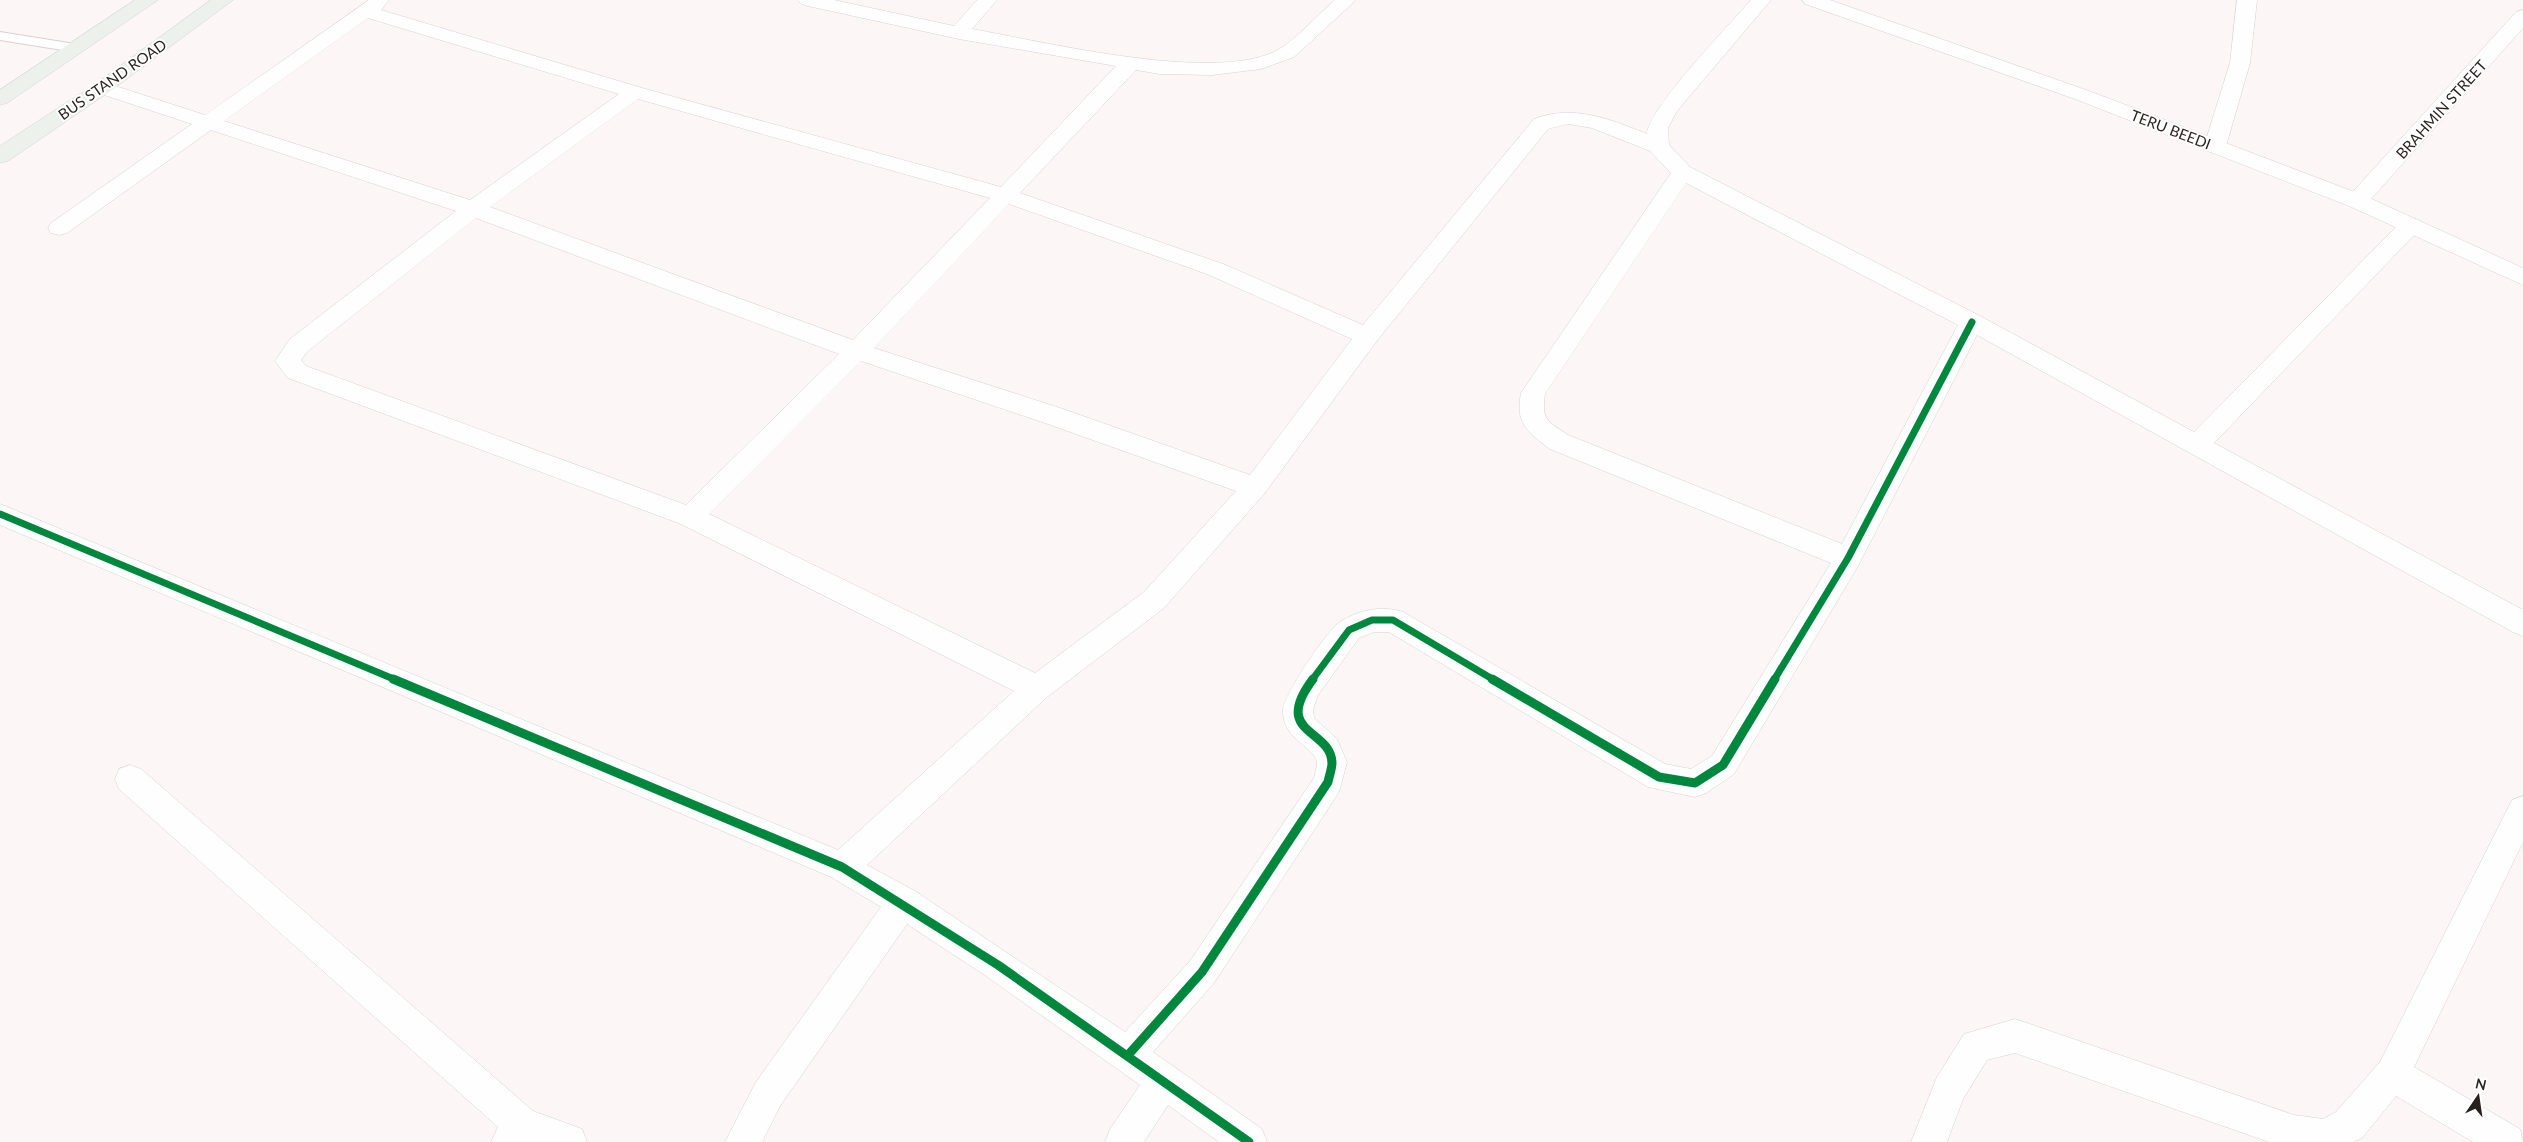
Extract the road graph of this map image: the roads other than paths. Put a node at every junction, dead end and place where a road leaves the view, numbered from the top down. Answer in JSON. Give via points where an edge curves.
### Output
{"nodes":[{"id":1,"x":148,"y":0,"type":"edge"},
{"id":2,"x":223,"y":0,"type":"edge"},
{"id":3,"x":813,"y":0,"type":"edge"},
{"id":4,"x":987,"y":0,"type":"edge"},
{"id":5,"x":1346,"y":0,"type":"edge"},
{"id":6,"x":1761,"y":0,"type":"edge"},
{"id":7,"x":1812,"y":0,"type":"edge"},
{"id":8,"x":2247,"y":0,"type":"edge"},
{"id":9,"x":373,"y":6,"type":"edge"},
{"id":10,"x":2521,"y":23,"type":"edge"},
{"id":11,"x":959,"y":33,"type":"junction"},
{"id":12,"x":0,"y":36,"type":"edge"},
{"id":13,"x":75,"y":48,"type":"junction"},
{"id":14,"x":1131,"y":63,"type":"junction"},
{"id":15,"x":102,"y":88,"type":"junction"},
{"id":16,"x":635,"y":92,"type":"junction"},
{"id":17,"x":0,"y":99,"type":"edge"},
{"id":18,"x":208,"y":123,"type":"junction"},
{"id":19,"x":9,"y":140,"type":"edge"},
{"id":20,"x":1658,"y":146,"type":"junction"},
{"id":21,"x":2215,"y":146,"type":"junction"},
{"id":22,"x":0,"y":156,"type":"edge"},
{"id":23,"x":1682,"y":172,"type":"junction"},
{"id":24,"x":1004,"y":195,"type":"junction"},
{"id":25,"x":2358,"y":201,"type":"junction"},
{"id":26,"x":473,"y":209,"type":"junction"},
{"id":27,"x":2411,"y":225,"type":"junction"},
{"id":28,"x":59,"y":228,"type":"dead end"},
{"id":29,"x":2523,"y":277,"type":"edge"},
{"id":30,"x":1972,"y":322,"type":"junction"},
{"id":31,"x":1367,"y":336,"type":"junction"},
{"id":32,"x":857,"y":351,"type":"junction"},
{"id":33,"x":2198,"y":444,"type":"junction"},
{"id":34,"x":1254,"y":487,"type":"junction"},
{"id":35,"x":0,"y":514,"type":"edge"},
{"id":36,"x":690,"y":517,"type":"junction"},
{"id":37,"x":1848,"y":558,"type":"junction"},
{"id":38,"x":2523,"y":624,"type":"edge"},
{"id":39,"x":1037,"y":688,"type":"junction"},
{"id":40,"x":130,"y":779,"type":"dead end"},
{"id":41,"x":2523,"y":810,"type":"edge"},
{"id":42,"x":842,"y":866,"type":"junction"},
{"id":43,"x":904,"y":902,"type":"junction"},
{"id":44,"x":1129,"y":1054,"type":"junction"},
{"id":45,"x":2392,"y":1074,"type":"junction"},
{"id":46,"x":1164,"y":1081,"type":"junction"},
{"id":47,"x":515,"y":1134,"type":"edge"},
{"id":48,"x":569,"y":1142,"type":"edge"},
{"id":49,"x":743,"y":1142,"type":"edge"},
{"id":50,"x":1123,"y":1142,"type":"edge"},
{"id":51,"x":1250,"y":1142,"type":"edge"},
{"id":52,"x":1929,"y":1142,"type":"edge"},
{"id":53,"x":2507,"y":1142,"type":"edge"}],
"edges":[{"from":1,"to":13,"type":"highway"},
{"from":2,"to":15,"type":"highway","name":"BUS STAND ROAD"},
{"from":3,"to":11,"type":"street"},
{"from":4,"to":11,"type":"street"},
{"from":5,"to":14,"type":"street","via":[[1287,53],[1254,65],[1212,69],[1160,68]]},
{"from":6,"to":20,"type":"street","via":[[1668,109],[1658,128]]},
{"from":7,"to":21,"type":"street","name":"TERU BEEDI","via":[[2082,95]]},
{"from":8,"to":21,"type":"street","via":[[2240,63]]},
{"from":9,"to":16,"type":"street"},
{"from":9,"to":18,"type":"street"},
{"from":10,"to":25,"type":"street","name":"BRAHMIN STREET"},
{"from":11,"to":14,"type":"street"},
{"from":12,"to":13,"type":"lane"},
{"from":13,"to":17,"type":"highway"},
{"from":14,"to":24,"type":"street"},
{"from":15,"to":18,"type":"street"},
{"from":15,"to":19,"type":"highway","name":"BUS STAND ROAD"},
{"from":16,"to":24,"type":"street"},
{"from":16,"to":26,"type":"street"},
{"from":18,"to":26,"type":"street"},
{"from":18,"to":28,"type":"street"},
{"from":19,"to":22,"type":"highway","name":"BUS STAND ROAD"},
{"from":20,"to":23,"type":"street"},
{"from":20,"to":31,"type":"street","via":[[1570,116],[1551,118],[1541,124]]},
{"from":21,"to":25,"type":"street","name":"TERU BEEDI"},
{"from":23,"to":30,"type":"street"},
{"from":23,"to":37,"type":"street","via":[[1533,393],[1530,410],[1539,427],[1559,442]]},
{"from":24,"to":31,"type":"street","via":[[1215,268]]},
{"from":24,"to":32,"type":"street"},
{"from":25,"to":27,"type":"street","name":"TERU BEEDI"},
{"from":26,"to":32,"type":"street"},
{"from":26,"to":36,"type":"street","via":[[299,345],[287,360],[297,372]]},
{"from":27,"to":29,"type":"street","name":"TERU BEEDI"},
{"from":27,"to":33,"type":"street"},
{"from":30,"to":33,"type":"street"},
{"from":30,"to":37,"type":"street"},
{"from":31,"to":34,"type":"street"},
{"from":32,"to":34,"type":"street"},
{"from":32,"to":36,"type":"street"},
{"from":33,"to":38,"type":"street"},
{"from":34,"to":39,"type":"street","via":[[1154,600]]},
{"from":35,"to":42,"type":"street"},
{"from":36,"to":39,"type":"street"},
{"from":37,"to":44,"type":"street","via":[[1723,765],[1695,783],[1659,776],[1393,620],[1372,620],[1349,630],[1305,689],[1298,708],[1300,724],[1326,748],[1332,762],[1328,782],[1202,972]]},
{"from":39,"to":42,"type":"street"},
{"from":40,"to":47,"type":"street"},
{"from":41,"to":45,"type":"street"},
{"from":42,"to":43,"type":"street"},
{"from":43,"to":44,"type":"street"},
{"from":43,"to":49,"type":"street","via":[[768,1094]]},
{"from":44,"to":46,"type":"street"},
{"from":45,"to":52,"type":"street","via":[[2349,1125],[2325,1136],[2294,1133],[2015,1036],[1976,1046],[1948,1089]]},
{"from":45,"to":53,"type":"street"},
{"from":46,"to":50,"type":"street"},
{"from":46,"to":51,"type":"street"},
{"from":47,"to":48,"type":"street"}]}
